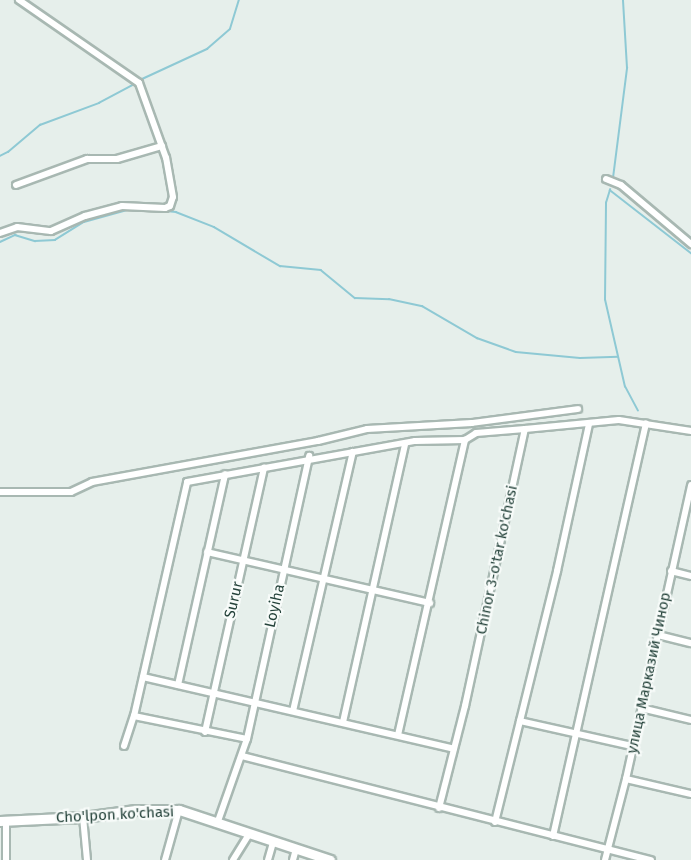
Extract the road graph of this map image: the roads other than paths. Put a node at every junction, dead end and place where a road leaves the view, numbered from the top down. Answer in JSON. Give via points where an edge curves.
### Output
{"nodes":[{"id":1,"x":19,"y":0,"type":"edge"},
{"id":2,"x":162,"y":146,"type":"junction"},
{"id":3,"x":606,"y":179,"type":"dead end"},
{"id":4,"x":16,"y":185,"type":"dead end"},
{"id":5,"x":0,"y":233,"type":"edge"},
{"id":6,"x":691,"y":244,"type":"edge"},
{"id":7,"x":578,"y":409,"type":"dead end"},
{"id":8,"x":536,"y":415,"type":"junction"},
{"id":9,"x":646,"y":423,"type":"junction"},
{"id":10,"x":589,"y":424,"type":"junction"},
{"id":11,"x":536,"y":428,"type":"junction"},
{"id":12,"x":525,"y":429,"type":"junction"},
{"id":13,"x":691,"y":431,"type":"edge"},
{"id":14,"x":465,"y":440,"type":"junction"},
{"id":15,"x":405,"y":444,"type":"junction"},
{"id":16,"x":353,"y":452,"type":"junction"},
{"id":17,"x":309,"y":458,"type":"junction"},
{"id":18,"x":264,"y":468,"type":"junction"},
{"id":19,"x":225,"y":474,"type":"junction"},
{"id":20,"x":691,"y":485,"type":"edge"},
{"id":21,"x":0,"y":492,"type":"edge"},
{"id":22,"x":688,"y":516,"type":"edge"},
{"id":23,"x":207,"y":552,"type":"junction"},
{"id":24,"x":243,"y":560,"type":"junction"},
{"id":25,"x":284,"y":569,"type":"junction"},
{"id":26,"x":671,"y":571,"type":"junction"},
{"id":27,"x":691,"y":576,"type":"edge"},
{"id":28,"x":324,"y":579,"type":"junction"},
{"id":29,"x":373,"y":590,"type":"junction"},
{"id":30,"x":430,"y":603,"type":"junction"},
{"id":31,"x":658,"y":636,"type":"junction"},
{"id":32,"x":691,"y":643,"type":"edge"},
{"id":33,"x":143,"y":677,"type":"junction"},
{"id":34,"x":178,"y":685,"type":"junction"},
{"id":35,"x":213,"y":692,"type":"junction"},
{"id":36,"x":254,"y":701,"type":"junction"},
{"id":37,"x":640,"y":708,"type":"junction"},
{"id":38,"x":293,"y":711,"type":"junction"},
{"id":39,"x":134,"y":716,"type":"junction"},
{"id":40,"x":691,"y":720,"type":"edge"},
{"id":41,"x":520,"y":721,"type":"junction"},
{"id":42,"x":343,"y":722,"type":"junction"},
{"id":43,"x":205,"y":732,"type":"junction"},
{"id":44,"x":398,"y":735,"type":"junction"},
{"id":45,"x":577,"y":735,"type":"junction"},
{"id":46,"x":247,"y":739,"type":"junction"},
{"id":47,"x":632,"y":746,"type":"junction"},
{"id":48,"x":124,"y":747,"type":"dead end"},
{"id":49,"x":454,"y":749,"type":"junction"},
{"id":50,"x":242,"y":756,"type":"junction"},
{"id":51,"x":626,"y":779,"type":"junction"},
{"id":52,"x":691,"y":794,"type":"edge"},
{"id":53,"x":439,"y":808,"type":"junction"},
{"id":54,"x":179,"y":810,"type":"junction"},
{"id":55,"x":83,"y":817,"type":"junction"},
{"id":56,"x":3,"y":821,"type":"edge"},
{"id":57,"x":495,"y":822,"type":"junction"},
{"id":58,"x":217,"y":824,"type":"junction"},
{"id":59,"x":249,"y":834,"type":"junction"},
{"id":60,"x":553,"y":836,"type":"junction"},
{"id":61,"x":273,"y":842,"type":"junction"},
{"id":62,"x":296,"y":849,"type":"junction"},
{"id":63,"x":608,"y":850,"type":"junction"},
{"id":64,"x":6,"y":860,"type":"edge"},
{"id":65,"x":87,"y":860,"type":"edge"},
{"id":66,"x":165,"y":860,"type":"edge"},
{"id":67,"x":233,"y":860,"type":"edge"},
{"id":68,"x":268,"y":860,"type":"edge"},
{"id":69,"x":293,"y":860,"type":"edge"},
{"id":70,"x":330,"y":860,"type":"edge"},
{"id":71,"x":605,"y":860,"type":"edge"},
{"id":72,"x":651,"y":860,"type":"edge"}],
"edges":[{"from":1,"to":2,"type":"street","via":[[139,83]]},
{"from":2,"to":4,"type":"street","via":[[117,159],[87,159]]},
{"from":2,"to":5,"type":"street","via":[[173,197],[170,206],[122,206],[51,231],[17,227]]},
{"from":3,"to":6,"type":"street","via":[[621,185]]},
{"from":7,"to":8,"type":"street"},
{"from":8,"to":11,"type":"street"},
{"from":8,"to":21,"type":"street","via":[[367,429],[92,482],[71,492]]},
{"from":9,"to":10,"type":"street","via":[[619,420]]},
{"from":9,"to":13,"type":"street"},
{"from":9,"to":45,"type":"street"},
{"from":10,"to":11,"type":"street"},
{"from":10,"to":41,"type":"street"},
{"from":11,"to":12,"type":"street"},
{"from":12,"to":14,"type":"street","via":[[476,433]]},
{"from":12,"to":49,"type":"street","name":"Chinor 3-o'tar ko'chasi"},
{"from":14,"to":15,"type":"street"},
{"from":14,"to":30,"type":"street"},
{"from":15,"to":16,"type":"street"},
{"from":15,"to":29,"type":"street"},
{"from":16,"to":17,"type":"street"},
{"from":16,"to":28,"type":"street"},
{"from":17,"to":18,"type":"street"},
{"from":17,"to":25,"type":"street","name":"Loyiha"},
{"from":18,"to":19,"type":"street"},
{"from":18,"to":24,"type":"street","name":"Surur"},
{"from":19,"to":23,"type":"street"},
{"from":19,"to":33,"type":"street","via":[[187,482]]},
{"from":20,"to":22,"type":"street","name":"улица Марказий Чинор"},
{"from":22,"to":26,"type":"street","name":"улица Марказий Чинор"},
{"from":23,"to":24,"type":"street"},
{"from":23,"to":34,"type":"street"},
{"from":24,"to":25,"type":"street"},
{"from":24,"to":35,"type":"street","name":"Surur"},
{"from":25,"to":28,"type":"street"},
{"from":25,"to":36,"type":"street","name":"Loyiha"},
{"from":26,"to":27,"type":"street"},
{"from":26,"to":31,"type":"street","name":"улица Марказий Чинор"},
{"from":28,"to":29,"type":"street"},
{"from":28,"to":38,"type":"street"},
{"from":29,"to":30,"type":"street"},
{"from":29,"to":42,"type":"street"},
{"from":30,"to":44,"type":"street"},
{"from":31,"to":32,"type":"street"},
{"from":31,"to":37,"type":"street","name":"улица Марказий Чинор"},
{"from":33,"to":34,"type":"street"},
{"from":33,"to":39,"type":"street"},
{"from":34,"to":35,"type":"street"},
{"from":35,"to":36,"type":"street"},
{"from":35,"to":43,"type":"street","name":"Surur"},
{"from":36,"to":38,"type":"street"},
{"from":36,"to":46,"type":"street","name":"Loyiha"},
{"from":37,"to":40,"type":"street"},
{"from":37,"to":47,"type":"street","name":"улица Марказий Чинор"},
{"from":38,"to":42,"type":"street"},
{"from":39,"to":43,"type":"street"},
{"from":39,"to":48,"type":"street"},
{"from":41,"to":45,"type":"street"},
{"from":41,"to":57,"type":"street"},
{"from":42,"to":44,"type":"street"},
{"from":43,"to":46,"type":"street"},
{"from":44,"to":49,"type":"street"},
{"from":45,"to":47,"type":"street"},
{"from":45,"to":60,"type":"street"},
{"from":46,"to":50,"type":"street","name":"Loyiha"},
{"from":47,"to":51,"type":"street","name":"улица Марказий Чинор"},
{"from":49,"to":53,"type":"street","name":"Chinor 3-o'tar ko'chasi"},
{"from":50,"to":53,"type":"street"},
{"from":50,"to":58,"type":"street","name":"Loyiha"},
{"from":51,"to":52,"type":"street"},
{"from":51,"to":63,"type":"street","name":"улица Марказий Чинор"},
{"from":53,"to":57,"type":"street"},
{"from":54,"to":55,"type":"main road","name":"Cho'lpon ko'chasi","via":[[136,810]]},
{"from":54,"to":58,"type":"main road","name":"Cho'lpon ko'chasi"},
{"from":54,"to":66,"type":"street"},
{"from":55,"to":56,"type":"main road","name":"Cho'lpon ko'chasi"},
{"from":55,"to":65,"type":"street"},
{"from":56,"to":64,"type":"street"},
{"from":57,"to":60,"type":"street"},
{"from":58,"to":59,"type":"main road","name":"Cho'lpon ko'chasi"},
{"from":59,"to":61,"type":"main road","name":"Cho'lpon ko'chasi"},
{"from":59,"to":67,"type":"street"},
{"from":60,"to":63,"type":"street"},
{"from":61,"to":62,"type":"main road","name":"Cho'lpon ko'chasi"},
{"from":61,"to":68,"type":"street"},
{"from":62,"to":69,"type":"street"},
{"from":62,"to":70,"type":"main road","name":"Cho'lpon ko'chasi"},
{"from":63,"to":71,"type":"street","name":"улица Марказий Чинор"},
{"from":63,"to":72,"type":"street"}]}
